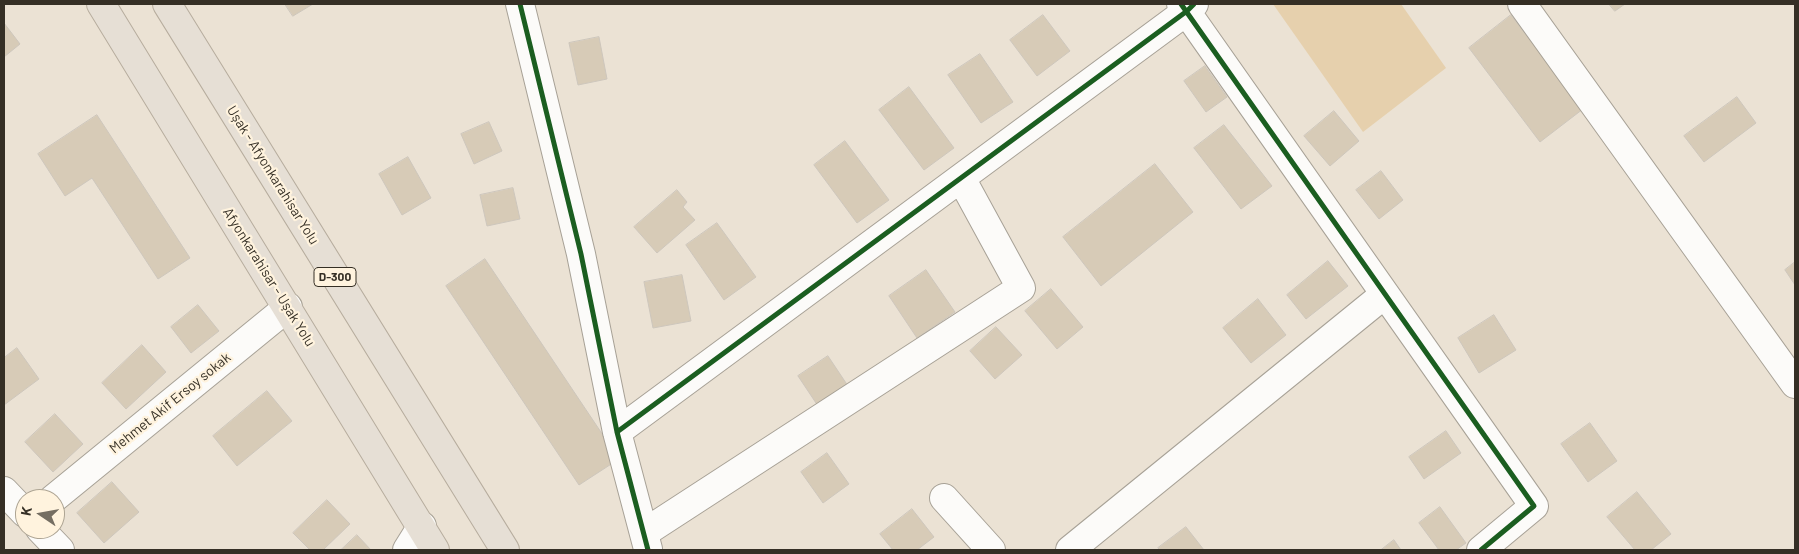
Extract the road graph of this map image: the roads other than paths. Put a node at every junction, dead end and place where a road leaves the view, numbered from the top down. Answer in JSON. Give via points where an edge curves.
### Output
{"nodes":[{"id":1,"x":101,"y":4,"type":"edge"},
{"id":2,"x":167,"y":4,"type":"edge"},
{"id":3,"x":520,"y":4,"type":"edge"},
{"id":4,"x":1522,"y":4,"type":"edge"},
{"id":5,"x":1187,"y":6,"type":"edge"},
{"id":6,"x":961,"y":178,"type":"junction"},
{"id":7,"x":1385,"y":294,"type":"junction"},
{"id":8,"x":288,"y":308,"type":"junction"},
{"id":9,"x":1795,"y":384,"type":"edge"},
{"id":10,"x":617,"y":432,"type":"junction"},
{"id":11,"x":65,"y":489,"type":"edge"},
{"id":12,"x":4,"y":491,"type":"edge"},
{"id":13,"x":944,"y":498,"type":"dead end"},
{"id":14,"x":15,"y":503,"type":"edge"},
{"id":15,"x":422,"y":526,"type":"junction"},
{"id":16,"x":50,"y":539,"type":"edge"},
{"id":17,"x":646,"y":542,"type":"edge"},
{"id":18,"x":60,"y":550,"type":"edge"},
{"id":19,"x":407,"y":550,"type":"edge"},
{"id":20,"x":436,"y":550,"type":"edge"},
{"id":21,"x":504,"y":550,"type":"edge"},
{"id":22,"x":991,"y":550,"type":"edge"},
{"id":23,"x":1070,"y":550,"type":"edge"},
{"id":24,"x":1481,"y":550,"type":"edge"}],
"edges":[{"from":1,"to":8,"type":"highway","name":"Afyonkarahisar - Uşak Yolu"},
{"from":2,"to":21,"type":"highway","name":"Uşak - Afyonkarahisar Yolu","number":"D-300"},
{"from":3,"to":10,"type":"street","via":[[581,254]]},
{"from":4,"to":9,"type":"street"},
{"from":5,"to":6,"type":"street"},
{"from":5,"to":7,"type":"street"},
{"from":6,"to":10,"type":"street"},
{"from":6,"to":17,"type":"street","via":[[1021,288]]},
{"from":7,"to":23,"type":"street"},
{"from":7,"to":24,"type":"street","via":[[1534,506]]},
{"from":8,"to":11,"type":"street","name":"Mehmet Akif Ersoy sokak"},
{"from":8,"to":15,"type":"highway","name":"Afyonkarahisar - Uşak Yolu"},
{"from":10,"to":17,"type":"street"},
{"from":12,"to":14,"type":"street"},
{"from":13,"to":22,"type":"street"},
{"from":15,"to":19,"type":"street"},
{"from":15,"to":20,"type":"highway","name":"Afyonkarahisar - Uşak Yolu"},
{"from":16,"to":18,"type":"street"}]}
